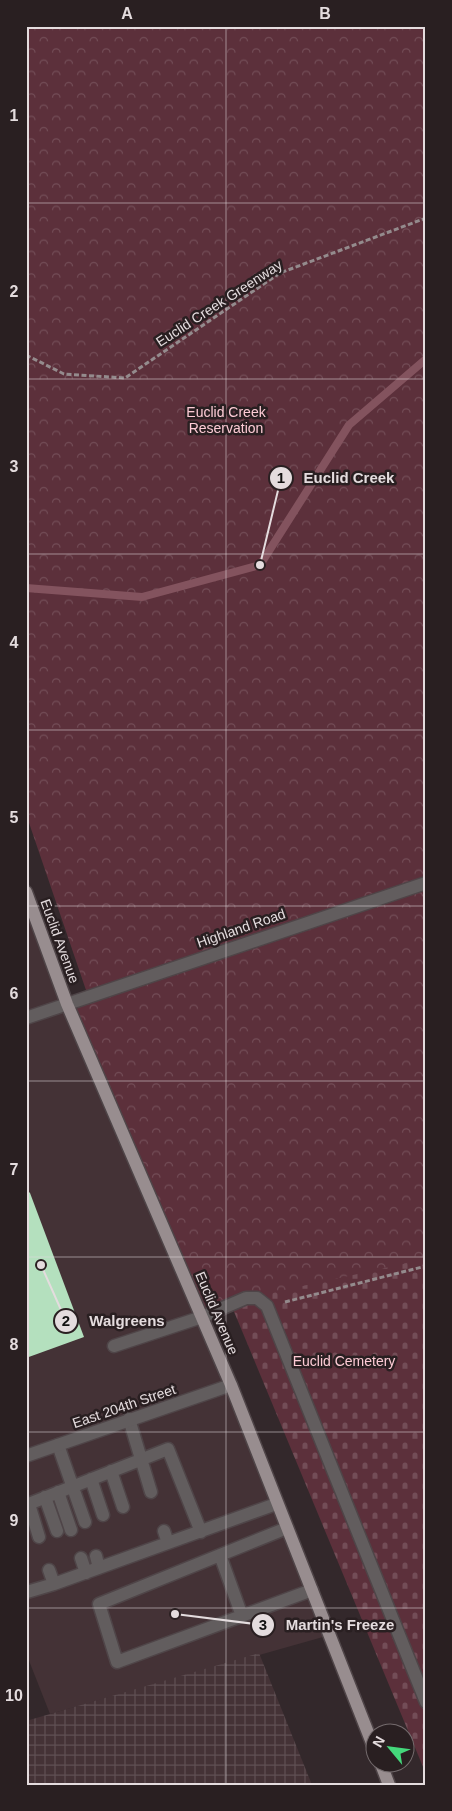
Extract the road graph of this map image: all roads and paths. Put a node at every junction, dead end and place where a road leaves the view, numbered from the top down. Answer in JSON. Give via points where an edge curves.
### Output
{"nodes":[{"id":1,"x":426,"y":218,"type":"edge"},
{"id":2,"x":26,"y":355,"type":"edge"},
{"id":3,"x":426,"y":883,"type":"edge"},
{"id":4,"x":26,"y":892,"type":"edge"},
{"id":5,"x":67,"y":1004,"type":"junction"},
{"id":6,"x":26,"y":1018,"type":"edge"},
{"id":7,"x":426,"y":1266,"type":"edge"},
{"id":8,"x":267,"y":1306,"type":"junction"},
{"id":9,"x":202,"y":1316,"type":"junction"},
{"id":10,"x":114,"y":1346,"type":"dead end"},
{"id":11,"x":231,"y":1385,"type":"junction"},
{"id":12,"x":129,"y":1420,"type":"junction"},
{"id":13,"x":58,"y":1445,"type":"junction"},
{"id":14,"x":26,"y":1456,"type":"edge"},
{"id":15,"x":141,"y":1460,"type":"junction"},
{"id":16,"x":111,"y":1471,"type":"junction"},
{"id":17,"x":91,"y":1479,"type":"junction"},
{"id":18,"x":74,"y":1486,"type":"junction"},
{"id":19,"x":58,"y":1492,"type":"junction"},
{"id":20,"x":152,"y":1492,"type":"dead end"},
{"id":21,"x":45,"y":1497,"type":"junction"},
{"id":22,"x":28,"y":1504,"type":"edge"},
{"id":23,"x":276,"y":1504,"type":"junction"},
{"id":24,"x":123,"y":1507,"type":"dead end"},
{"id":25,"x":103,"y":1515,"type":"dead end"},
{"id":26,"x":85,"y":1522,"type":"dead end"},
{"id":27,"x":287,"y":1528,"type":"junction"},
{"id":28,"x":71,"y":1530,"type":"dead end"},
{"id":29,"x":57,"y":1531,"type":"dead end"},
{"id":30,"x":201,"y":1532,"type":"junction"},
{"id":31,"x":39,"y":1537,"type":"dead end"},
{"id":32,"x":220,"y":1555,"type":"junction"},
{"id":33,"x":81,"y":1558,"type":"dead end"},
{"id":34,"x":49,"y":1570,"type":"dead end"},
{"id":35,"x":86,"y":1573,"type":"junction"},
{"id":36,"x":54,"y":1584,"type":"junction"},
{"id":37,"x":26,"y":1590,"type":"edge"},
{"id":38,"x":312,"y":1590,"type":"junction"},
{"id":39,"x":242,"y":1616,"type":"junction"},
{"id":40,"x":426,"y":1702,"type":"edge"},
{"id":41,"x":365,"y":1724,"type":"edge"}],
"edges":[{"from":1,"to":2,"type":"path","name":"Euclid Creek Greenway","via":[[280,272],[125,378],[64,374]]},
{"from":3,"to":5,"type":"street","name":"Highland Road"},
{"from":4,"to":5,"type":"main road","name":"Euclid Avenue"},
{"from":5,"to":6,"type":"street","name":"Highland Road"},
{"from":5,"to":9,"type":"main road","name":"Euclid Avenue"},
{"from":7,"to":8,"type":"path"},
{"from":8,"to":9,"type":"street","via":[[256,1298],[246,1298]]},
{"from":8,"to":40,"type":"street"},
{"from":9,"to":10,"type":"street"},
{"from":9,"to":11,"type":"main road","name":"Euclid Avenue"},
{"from":11,"to":12,"type":"street","name":"East 204th Street"},
{"from":11,"to":23,"type":"main road","name":"Euclid Avenue"},
{"from":12,"to":13,"type":"street","name":"East 204th Street"},
{"from":12,"to":15,"type":"street"},
{"from":13,"to":14,"type":"street","name":"East 204th Street"},
{"from":13,"to":18,"type":"street"},
{"from":15,"to":16,"type":"street"},
{"from":15,"to":20,"type":"street"},
{"from":15,"to":30,"type":"street","via":[[168,1449]]},
{"from":16,"to":17,"type":"street"},
{"from":16,"to":24,"type":"street"},
{"from":17,"to":18,"type":"street"},
{"from":17,"to":25,"type":"street"},
{"from":18,"to":19,"type":"street"},
{"from":18,"to":26,"type":"street"},
{"from":19,"to":21,"type":"street"},
{"from":19,"to":28,"type":"street"},
{"from":21,"to":22,"type":"street"},
{"from":21,"to":29,"type":"street"},
{"from":22,"to":31,"type":"street"},
{"from":23,"to":27,"type":"main road","name":"Euclid Avenue"},
{"from":23,"to":30,"type":"street"},
{"from":27,"to":32,"type":"street"},
{"from":27,"to":38,"type":"main road","name":"Euclid Avenue"},
{"from":30,"to":35,"type":"street","via":[[166,1537],[98,1562]]},
{"from":32,"to":39,"type":"street"},
{"from":32,"to":39,"type":"street","via":[[100,1604],[117,1662]]},
{"from":33,"to":35,"type":"street"},
{"from":34,"to":36,"type":"street"},
{"from":35,"to":36,"type":"street","via":[[69,1572]]},
{"from":36,"to":37,"type":"street"},
{"from":38,"to":39,"type":"street"},
{"from":38,"to":41,"type":"main road","name":"Euclid Avenue"}]}
